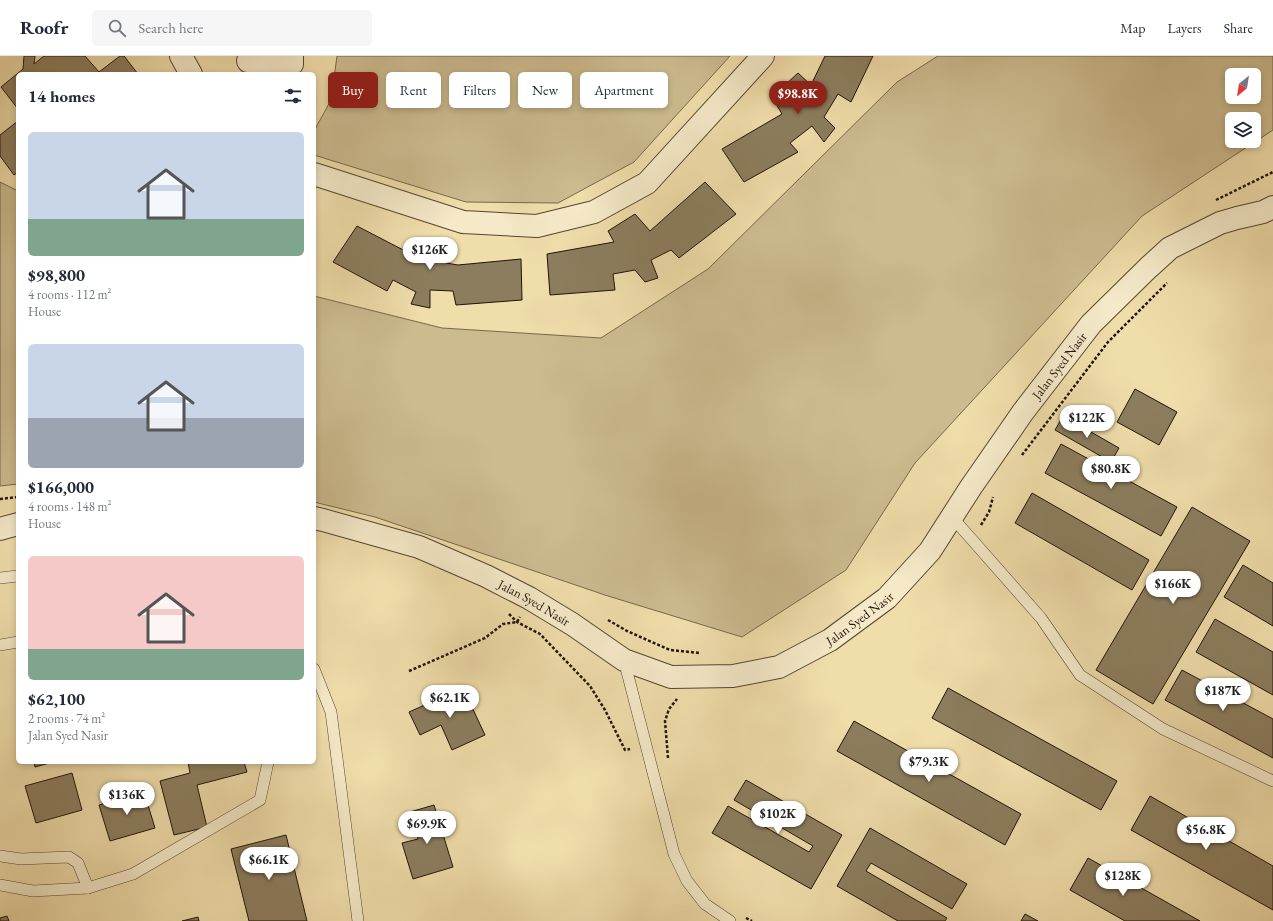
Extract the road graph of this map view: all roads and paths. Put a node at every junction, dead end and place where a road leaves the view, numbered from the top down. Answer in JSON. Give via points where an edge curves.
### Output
{"nodes":[{"id":1,"x":181,"y":56,"type":"edge"},
{"id":2,"x":292,"y":56,"type":"edge"},
{"id":3,"x":763,"y":56,"type":"edge"},
{"id":4,"x":248,"y":61,"type":"dead end"},
{"id":5,"x":190,"y":72,"type":"edge"},
{"id":6,"x":316,"y":175,"type":"edge"},
{"id":7,"x":1270,"y":210,"type":"edge"},
{"id":8,"x":16,"y":497,"type":"edge"},
{"id":9,"x":0,"y":499,"type":"edge"},
{"id":10,"x":952,"y":517,"type":"junction"},
{"id":11,"x":316,"y":518,"type":"edge"},
{"id":12,"x":16,"y":525,"type":"edge"},
{"id":13,"x":0,"y":529,"type":"edge"},
{"id":14,"x":16,"y":576,"type":"edge"},
{"id":15,"x":0,"y":578,"type":"edge"},
{"id":16,"x":504,"y":609,"type":"dead end"},
{"id":17,"x":607,"y":620,"type":"dead end"},
{"id":18,"x":503,"y":624,"type":"dead end"},
{"id":19,"x":16,"y":642,"type":"edge"},
{"id":20,"x":0,"y":645,"type":"edge"},
{"id":21,"x":703,"y":654,"type":"dead end"},
{"id":22,"x":624,"y":660,"type":"junction"},
{"id":23,"x":409,"y":671,"type":"dead end"},
{"id":24,"x":316,"y":674,"type":"edge"},
{"id":25,"x":667,"y":748,"type":"dead end"},
{"id":26,"x":647,"y":749,"type":"junction"},
{"id":27,"x":268,"y":764,"type":"edge"},
{"id":28,"x":1273,"y":781,"type":"edge"},
{"id":29,"x":0,"y":856,"type":"edge"},
{"id":30,"x":0,"y":885,"type":"edge"},
{"id":31,"x":88,"y":888,"type":"junction"},
{"id":32,"x":358,"y":921,"type":"edge"},
{"id":33,"x":730,"y":921,"type":"edge"}],
"edges":[{"from":1,"to":5,"type":"street"},
{"from":2,"to":4,"type":"street","via":[[292,64]]},
{"from":3,"to":6,"type":"street","via":[[647,183],[594,212],[536,226],[464,222]]},
{"from":7,"to":10,"type":"street","name":"Jalan Syed Nasir","via":[[1237,218],[1200,233],[1170,248],[1148,268],[1091,324],[1023,412]]},
{"from":8,"to":9,"type":"path"},
{"from":10,"to":22,"type":"street","name":"Jalan Syed Nasir","via":[[930,551],[887,598],[830,640],[779,668],[733,676],[671,677]]},
{"from":10,"to":28,"type":"lane","via":[[1041,618],[1080,675],[1163,729]]},
{"from":11,"to":22,"type":"street","name":"Jalan Syed Nasir","via":[[419,547],[486,576],[572,624]]},
{"from":12,"to":13,"type":"street"},
{"from":14,"to":15,"type":"lane"},
{"from":16,"to":26,"type":"path","via":[[517,622],[540,634],[590,686],[625,750]]},
{"from":17,"to":21,"type":"path","via":[[670,650]]},
{"from":18,"to":23,"type":"path","via":[[485,638]]},
{"from":19,"to":20,"type":"lane"},
{"from":22,"to":26,"type":"lane"},
{"from":24,"to":32,"type":"lane","via":[[331,712]]},
{"from":25,"to":26,"type":"path"},
{"from":26,"to":33,"type":"lane","via":[[674,854],[687,881],[705,904]]},
{"from":27,"to":31,"type":"lane","via":[[260,800],[133,874]]},
{"from":29,"to":31,"type":"lane","via":[[21,859],[69,857],[78,863]]},
{"from":30,"to":31,"type":"lane","via":[[33,891]]}]}
